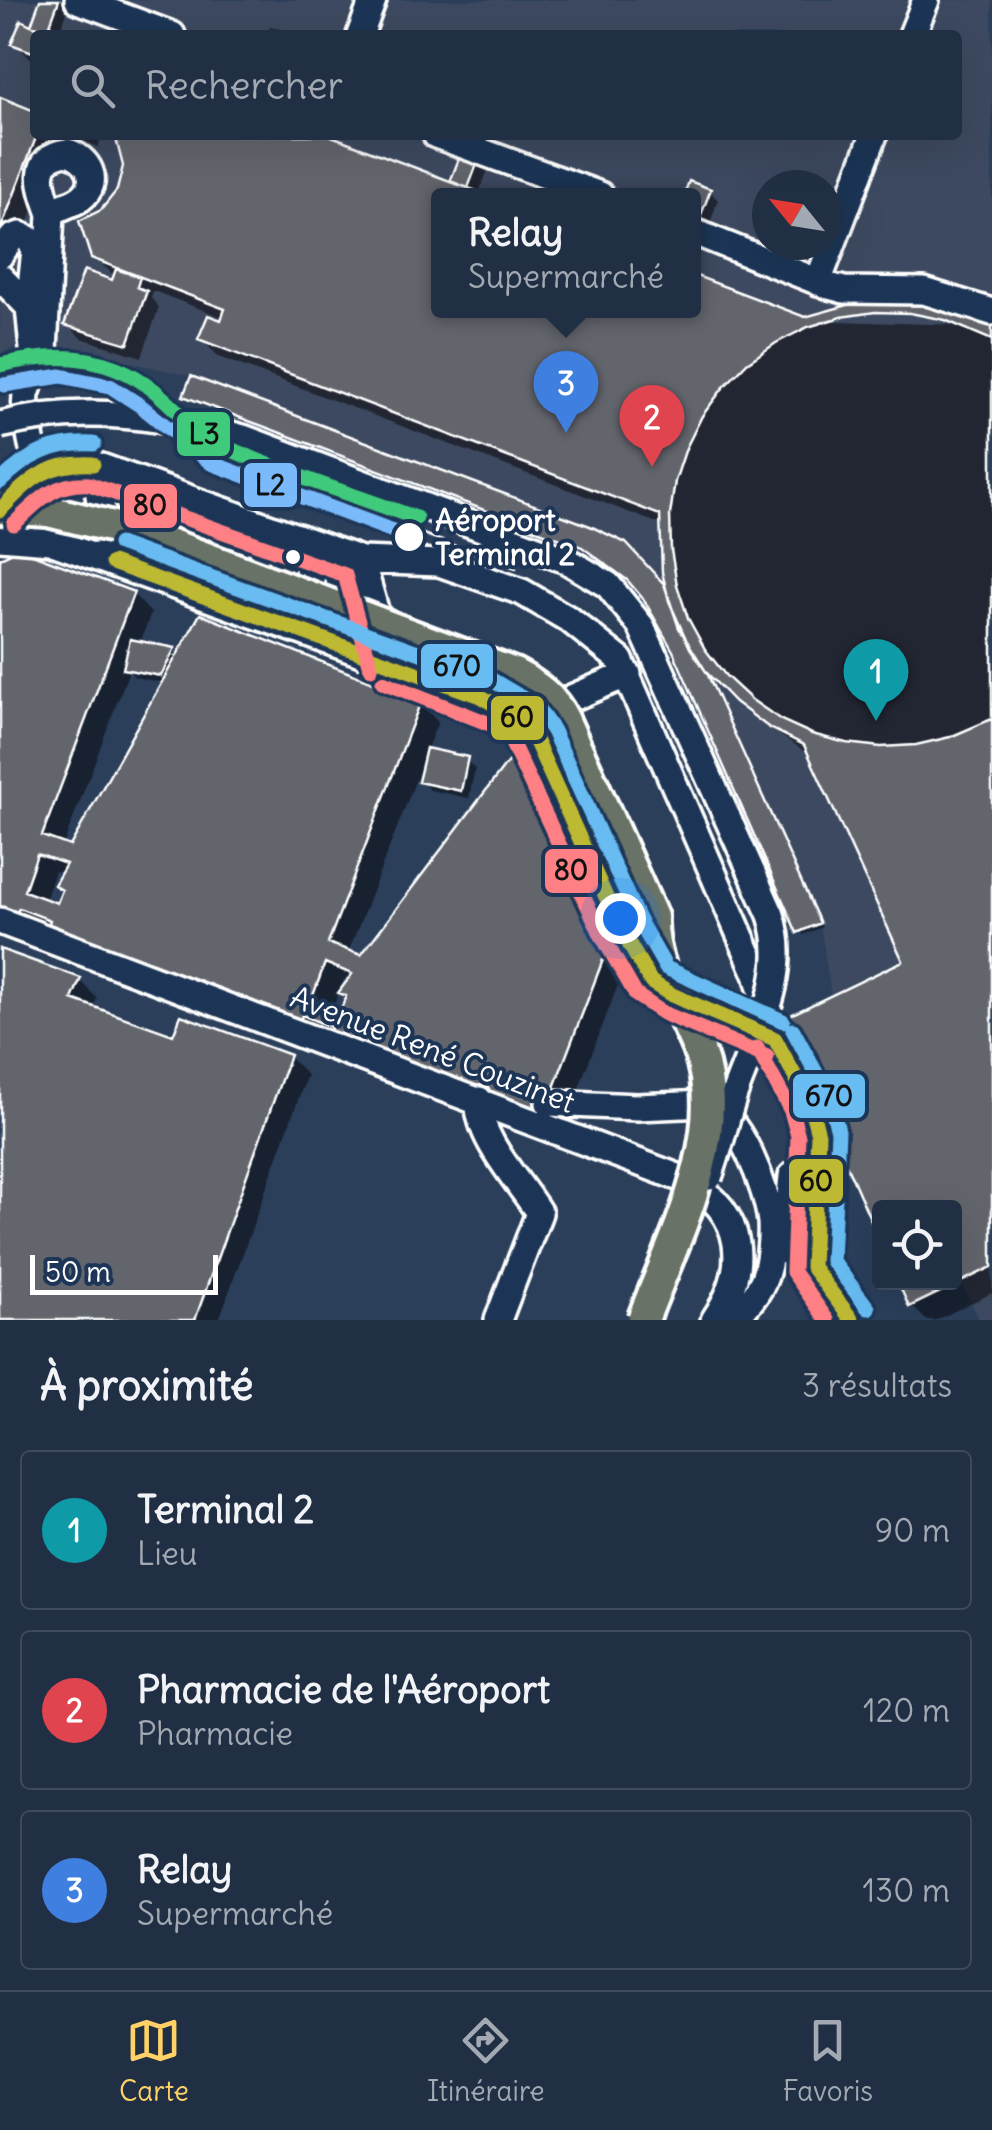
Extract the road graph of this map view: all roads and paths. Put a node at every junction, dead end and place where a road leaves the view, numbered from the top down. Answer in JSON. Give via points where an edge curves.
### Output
{"nodes":[{"id":1,"x":78,"y":0,"type":"edge"},
{"id":2,"x":373,"y":0,"type":"edge"},
{"id":3,"x":926,"y":0,"type":"edge"},
{"id":4,"x":125,"y":8,"type":"edge"},
{"id":5,"x":163,"y":30,"type":"edge"},
{"id":6,"x":362,"y":30,"type":"edge"},
{"id":7,"x":914,"y":30,"type":"edge"},
{"id":8,"x":449,"y":140,"type":"edge"},
{"id":9,"x":872,"y":140,"type":"edge"},
{"id":10,"x":578,"y":188,"type":"edge"},
{"id":11,"x":51,"y":214,"type":"dead end"},
{"id":12,"x":701,"y":235,"type":"edge"},
{"id":13,"x":0,"y":255,"type":"edge"},
{"id":14,"x":0,"y":277,"type":"edge"},
{"id":15,"x":818,"y":282,"type":"junction"},
{"id":16,"x":16,"y":300,"type":"edge"},
{"id":17,"x":992,"y":312,"type":"edge"},
{"id":18,"x":35,"y":369,"type":"junction"},
{"id":19,"x":13,"y":409,"type":"edge"},
{"id":20,"x":0,"y":425,"type":"edge"},
{"id":21,"x":92,"y":464,"type":"junction"},
{"id":22,"x":38,"y":472,"type":"junction"},
{"id":23,"x":186,"y":497,"type":"junction"},
{"id":24,"x":0,"y":509,"type":"edge"},
{"id":25,"x":226,"y":512,"type":"junction"},
{"id":26,"x":0,"y":537,"type":"edge"},
{"id":27,"x":299,"y":538,"type":"junction"},
{"id":28,"x":330,"y":549,"type":"junction"},
{"id":29,"x":361,"y":560,"type":"junction"},
{"id":30,"x":112,"y":563,"type":"junction"},
{"id":31,"x":208,"y":598,"type":"junction"},
{"id":32,"x":247,"y":612,"type":"junction"},
{"id":33,"x":288,"y":627,"type":"junction"},
{"id":34,"x":324,"y":640,"type":"junction"},
{"id":35,"x":359,"y":652,"type":"junction"},
{"id":36,"x":390,"y":663,"type":"junction"},
{"id":37,"x":628,"y":674,"type":"junction"},
{"id":38,"x":522,"y":721,"type":"junction"},
{"id":39,"x":0,"y":921,"type":"edge"},
{"id":40,"x":775,"y":1039,"type":"junction"},
{"id":41,"x":479,"y":1100,"type":"junction"},
{"id":42,"x":549,"y":1103,"type":"dead end"},
{"id":43,"x":792,"y":1176,"type":"dead end"},
{"id":44,"x":731,"y":1221,"type":"junction"},
{"id":45,"x":766,"y":1266,"type":"junction"},
{"id":46,"x":498,"y":1320,"type":"edge"},
{"id":47,"x":643,"y":1320,"type":"edge"},
{"id":48,"x":655,"y":1320,"type":"edge"},
{"id":49,"x":714,"y":1320,"type":"edge"},
{"id":50,"x":733,"y":1320,"type":"edge"},
{"id":51,"x":852,"y":1320,"type":"edge"}],
"edges":[{"from":1,"to":4,"type":"street"},
{"from":2,"to":6,"type":"street"},
{"from":3,"to":7,"type":"street"},
{"from":4,"to":5,"type":"street"},
{"from":8,"to":10,"type":"street"},
{"from":9,"to":15,"type":"street"},
{"from":11,"to":18,"type":"street","via":[[47,346]]},
{"from":12,"to":15,"type":"street"},
{"from":13,"to":16,"type":"street","via":[[16,236],[35,250]]},
{"from":14,"to":16,"type":"street"},
{"from":15,"to":17,"type":"street","via":[[844,290],[924,290]]},
{"from":16,"to":18,"type":"street"},
{"from":18,"to":19,"type":"street"},
{"from":19,"to":22,"type":"street"},
{"from":20,"to":48,"type":"street","bridge":true,"via":[[100,414],[200,425],[242,438],[566,560],[608,586],[642,626],[776,930],[779,956]]},
{"from":21,"to":22,"type":"street","via":[[68,462]]},
{"from":21,"to":23,"type":"street"},
{"from":21,"to":30,"type":"street"},
{"from":22,"to":24,"type":"street"},
{"from":23,"to":25,"type":"street"},
{"from":23,"to":31,"type":"street"},
{"from":24,"to":47,"type":"main road","bridge":true,"via":[[48,510],[142,534],[514,674],[558,710],[652,917],[651,945],[708,1085],[700,1160]]},
{"from":25,"to":27,"type":"street"},
{"from":25,"to":32,"type":"street"},
{"from":26,"to":30,"type":"street","via":[[50,541]]},
{"from":27,"to":28,"type":"street"},
{"from":27,"to":33,"type":"street","via":[[276,575]]},
{"from":27,"to":34,"type":"street"},
{"from":28,"to":29,"type":"street"},
{"from":28,"to":35,"type":"street"},
{"from":29,"to":36,"type":"street"},
{"from":29,"to":37,"type":"street","via":[[439,562],[522,592],[570,620]]},
{"from":30,"to":31,"type":"street"},
{"from":31,"to":32,"type":"street"},
{"from":32,"to":33,"type":"street"},
{"from":33,"to":34,"type":"street"},
{"from":34,"to":35,"type":"street"},
{"from":35,"to":36,"type":"street"},
{"from":36,"to":38,"type":"street","via":[[480,696]]},
{"from":37,"to":38,"type":"street"},
{"from":37,"to":40,"type":"street","via":[[757,974]]},
{"from":38,"to":40,"type":"street","via":[[650,982]]},
{"from":39,"to":41,"type":"street","name":"Avenue René Couzinet"},
{"from":40,"to":51,"type":"street","via":[[801,1083],[818,1134],[810,1261]]},
{"from":41,"to":44,"type":"street","name":"Avenue René Couzinet","via":[[688,1181],[710,1193]]},
{"from":41,"to":46,"type":"street","via":[[490,1142],[539,1213]]},
{"from":42,"to":45,"type":"street","via":[[716,1107],[747,1148],[770,1213]]},
{"from":43,"to":45,"type":"street","via":[[787,1227]]},
{"from":44,"to":45,"type":"street","name":"Avenue René Couzinet"},
{"from":44,"to":49,"type":"street","via":[[736,1265]]},
{"from":45,"to":50,"type":"street"}]}
